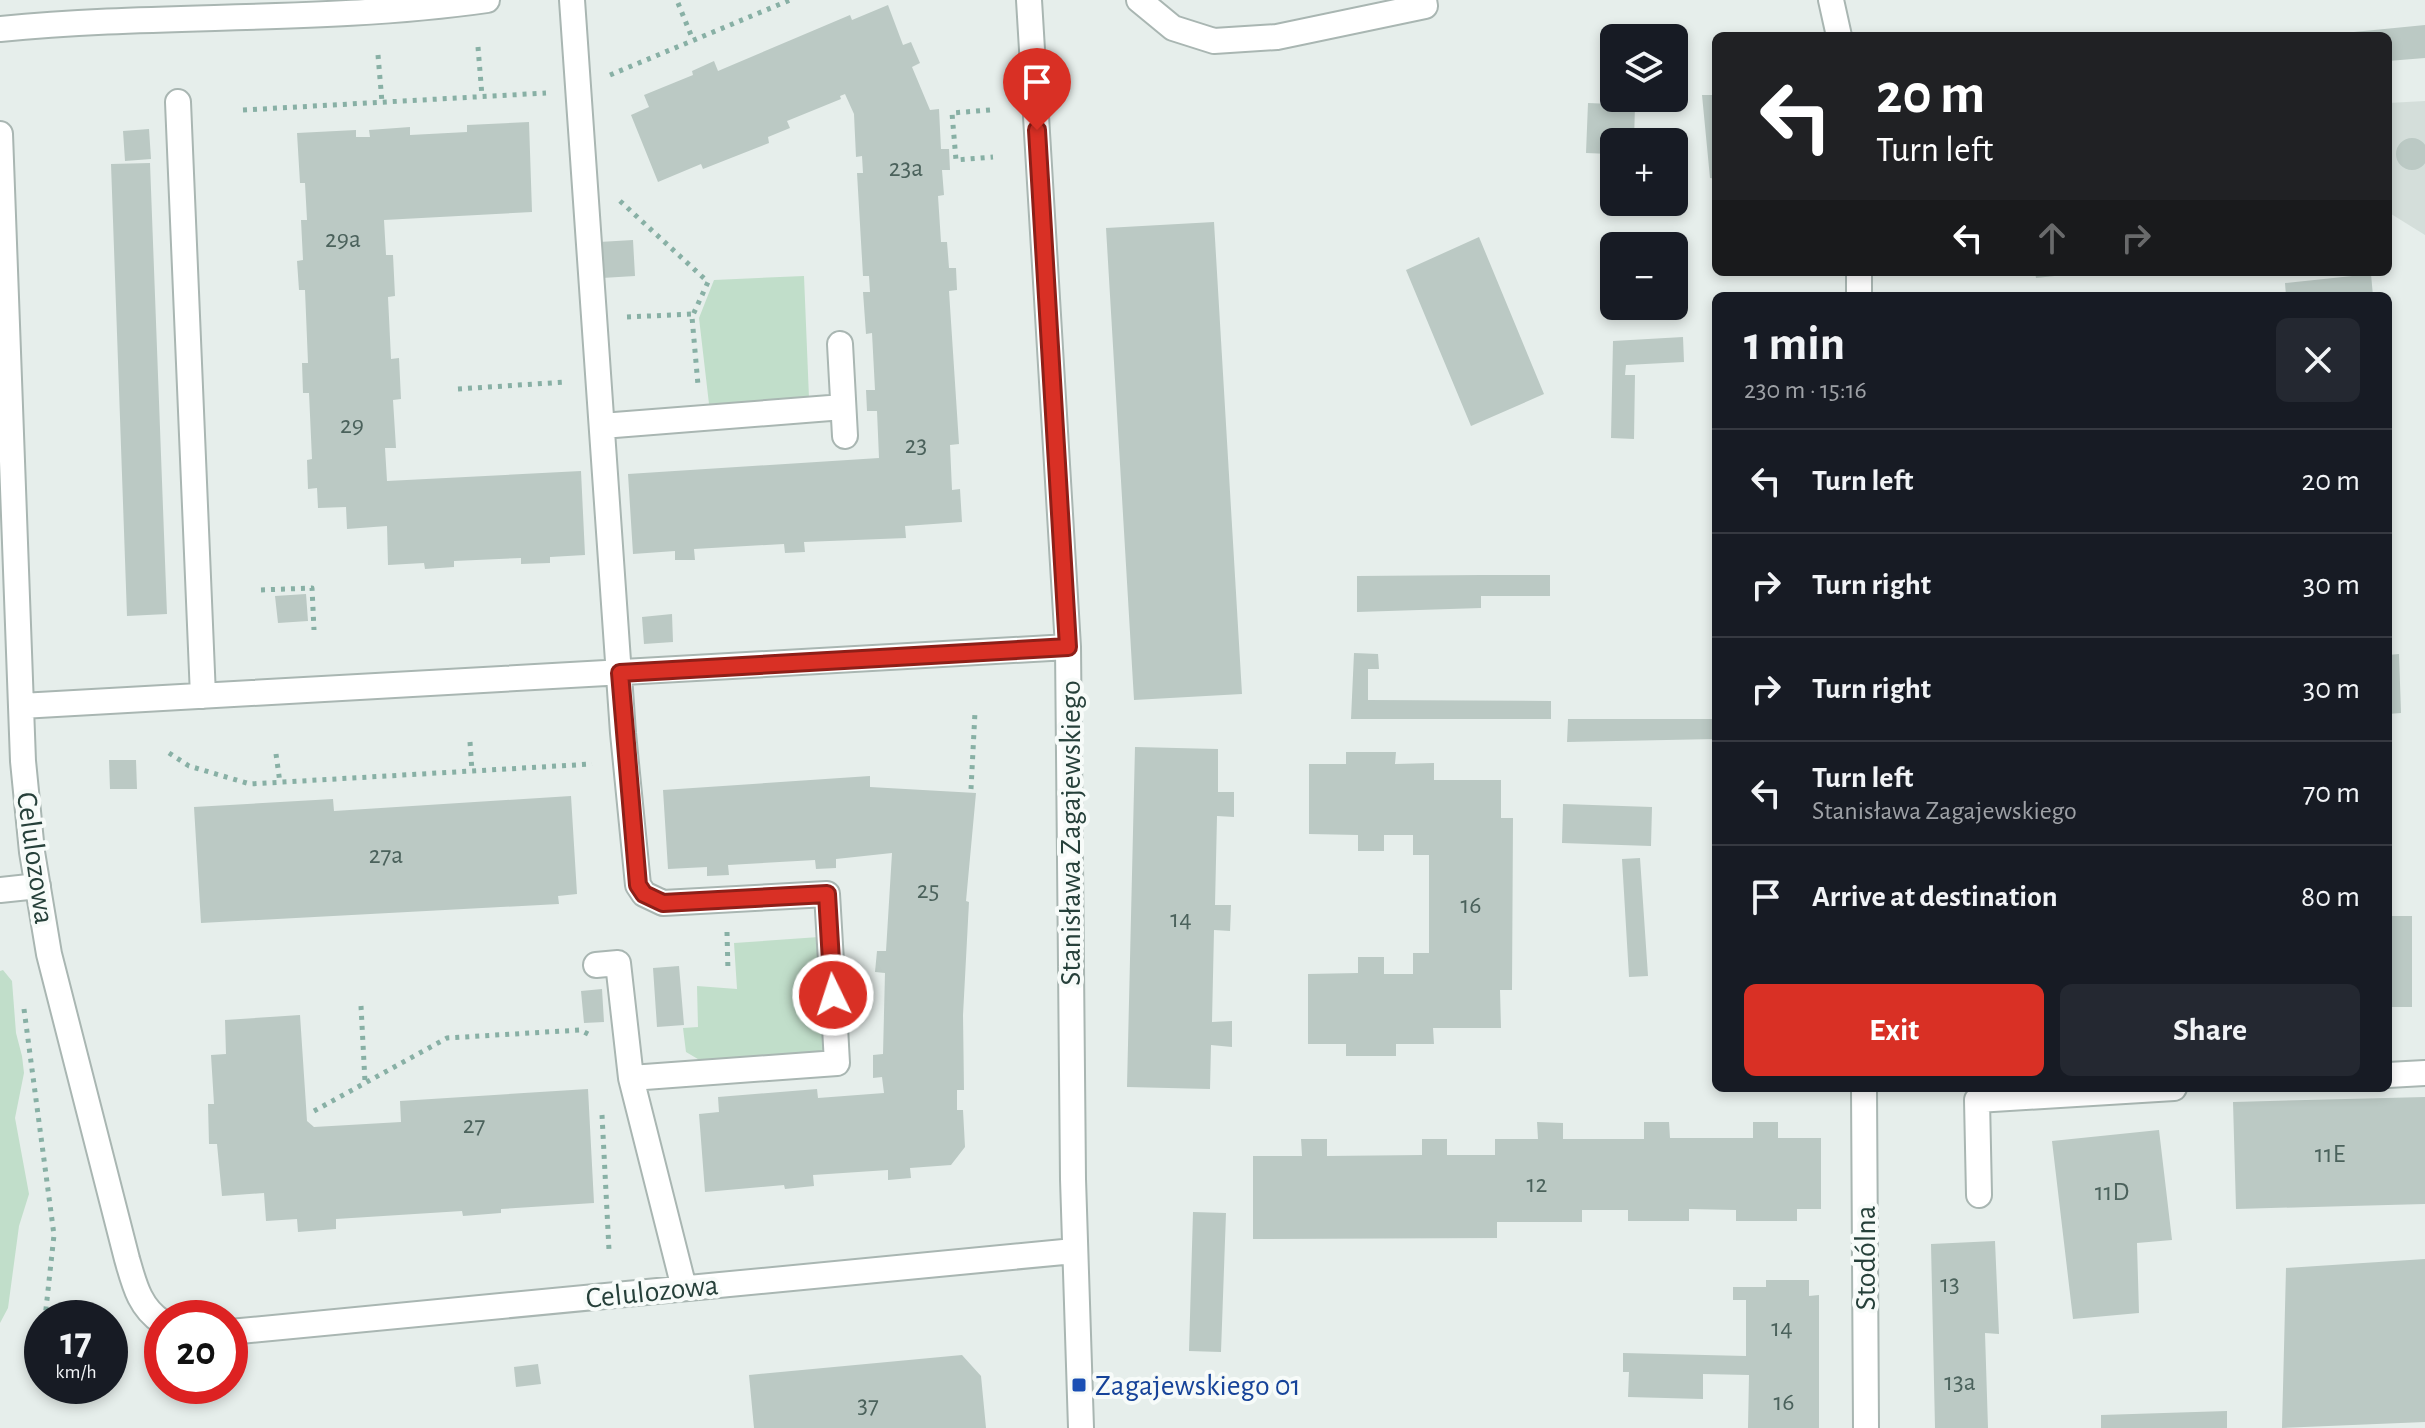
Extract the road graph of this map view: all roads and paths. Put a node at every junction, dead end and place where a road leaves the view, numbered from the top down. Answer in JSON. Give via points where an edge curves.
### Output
{"nodes":[{"id":1,"x":487,"y":0,"type":"edge"},
{"id":2,"x":572,"y":0,"type":"edge"},
{"id":3,"x":790,"y":0,"type":"edge"},
{"id":4,"x":1029,"y":0,"type":"edge"},
{"id":5,"x":1139,"y":0,"type":"edge"},
{"id":6,"x":1424,"y":0,"type":"edge"},
{"id":7,"x":1831,"y":0,"type":"edge"},
{"id":8,"x":678,"y":3,"type":"dead end"},
{"id":9,"x":357,"y":5,"type":"edge"},
{"id":10,"x":0,"y":29,"type":"edge"},
{"id":11,"x":1838,"y":32,"type":"edge"},
{"id":12,"x":693,"y":40,"type":"junction"},
{"id":13,"x":478,"y":47,"type":"dead end"},
{"id":14,"x":378,"y":55,"type":"dead end"},
{"id":15,"x":579,"y":87,"type":"junction"},
{"id":16,"x":482,"y":96,"type":"junction"},
{"id":17,"x":178,"y":102,"type":"dead end"},
{"id":18,"x":382,"y":102,"type":"junction"},
{"id":19,"x":243,"y":110,"type":"dead end"},
{"id":20,"x":990,"y":110,"type":"dead end"},
{"id":21,"x":0,"y":134,"type":"edge"},
{"id":22,"x":993,"y":157,"type":"dead end"},
{"id":23,"x":584,"y":168,"type":"junction"},
{"id":24,"x":694,"y":314,"type":"junction"},
{"id":25,"x":595,"y":319,"type":"junction"},
{"id":26,"x":840,"y":344,"type":"dead end"},
{"id":27,"x":599,"y":379,"type":"junction"},
{"id":28,"x":458,"y":389,"type":"dead end"},
{"id":29,"x":843,"y":407,"type":"junction"},
{"id":30,"x":701,"y":418,"type":"junction"},
{"id":31,"x":602,"y":426,"type":"junction"},
{"id":32,"x":845,"y":436,"type":"dead end"},
{"id":33,"x":261,"y":590,"type":"dead end"},
{"id":34,"x":314,"y":630,"type":"dead end"},
{"id":35,"x":1068,"y":647,"type":"junction"},
{"id":36,"x":620,"y":673,"type":"junction"},
{"id":37,"x":203,"y":696,"type":"junction"},
{"id":38,"x":21,"y":706,"type":"junction"},
{"id":39,"x":975,"y":712,"type":"dead end"},
{"id":40,"x":470,"y":742,"type":"dead end"},
{"id":41,"x":169,"y":753,"type":"dead end"},
{"id":42,"x":276,"y":754,"type":"dead end"},
{"id":43,"x":608,"y":763,"type":"dead end"},
{"id":44,"x":472,"y":771,"type":"junction"},
{"id":45,"x":280,"y":783,"type":"junction"},
{"id":46,"x":971,"y":789,"type":"dead end"},
{"id":47,"x":38,"y":886,"type":"junction"},
{"id":48,"x":0,"y":890,"type":"edge"},
{"id":49,"x":596,"y":965,"type":"dead end"},
{"id":50,"x":22,"y":993,"type":"dead end"},
{"id":51,"x":361,"y":1006,"type":"dead end"},
{"id":52,"x":598,"y":1043,"type":"dead end"},
{"id":53,"x":2425,"y":1073,"type":"edge"},
{"id":54,"x":2392,"y":1075,"type":"edge"},
{"id":55,"x":631,"y":1078,"type":"junction"},
{"id":56,"x":365,"y":1082,"type":"junction"},
{"id":57,"x":1864,"y":1092,"type":"edge"},
{"id":58,"x":2108,"y":1092,"type":"edge"},
{"id":59,"x":601,"y":1102,"type":"dead end"},
{"id":60,"x":314,"y":1111,"type":"dead end"},
{"id":61,"x":1979,"y":1195,"type":"dead end"},
{"id":62,"x":609,"y":1250,"type":"dead end"},
{"id":63,"x":1074,"y":1251,"type":"junction"},
{"id":64,"x":684,"y":1288,"type":"junction"},
{"id":65,"x":47,"y":1300,"type":"edge"},
{"id":66,"x":144,"y":1304,"type":"edge"},
{"id":67,"x":248,"y":1330,"type":"edge"},
{"id":68,"x":1081,"y":1428,"type":"edge"},
{"id":69,"x":1866,"y":1428,"type":"edge"}],
"edges":[{"from":1,"to":9,"type":"street"},
{"from":2,"to":15,"type":"street"},
{"from":3,"to":12,"type":"path"},
{"from":4,"to":35,"type":"street","name":"Stanisława Zagajewskiego"},
{"from":5,"to":6,"type":"street","via":[[1173,28],[1214,41],[1277,37],[1425,6]]},
{"from":7,"to":11,"type":"street"},
{"from":8,"to":12,"type":"path"},
{"from":9,"to":10,"type":"street"},
{"from":12,"to":15,"type":"path"},
{"from":13,"to":16,"type":"path"},
{"from":14,"to":18,"type":"path"},
{"from":15,"to":16,"type":"path"},
{"from":15,"to":23,"type":"street"},
{"from":16,"to":18,"type":"path"},
{"from":17,"to":37,"type":"street"},
{"from":18,"to":19,"type":"path"},
{"from":20,"to":22,"type":"path","via":[[952,113],[956,160]]},
{"from":21,"to":38,"type":"street","name":"Celulozowa"},
{"from":23,"to":24,"type":"path","via":[[708,282]]},
{"from":23,"to":25,"type":"street"},
{"from":24,"to":25,"type":"path"},
{"from":24,"to":30,"type":"path"},
{"from":25,"to":27,"type":"street"},
{"from":26,"to":29,"type":"street"},
{"from":27,"to":28,"type":"path"},
{"from":27,"to":31,"type":"street"},
{"from":29,"to":30,"type":"street"},
{"from":29,"to":32,"type":"street"},
{"from":30,"to":31,"type":"street"},
{"from":31,"to":36,"type":"street"},
{"from":33,"to":34,"type":"path","via":[[312,588]]},
{"from":35,"to":36,"type":"street"},
{"from":35,"to":63,"type":"street","name":"Stanisława Zagajewskiego"},
{"from":36,"to":37,"type":"street"},
{"from":36,"to":55,"type":"street","via":[[638,885],[663,903],[827,894],[837,1063]]},
{"from":37,"to":38,"type":"street"},
{"from":38,"to":47,"type":"street","name":"Celulozowa"},
{"from":39,"to":46,"type":"path"},
{"from":40,"to":44,"type":"path"},
{"from":41,"to":45,"type":"path","via":[[189,766],[250,784]]},
{"from":42,"to":45,"type":"path"},
{"from":43,"to":44,"type":"path"},
{"from":44,"to":45,"type":"path"},
{"from":47,"to":48,"type":"street"},
{"from":47,"to":66,"type":"street","name":"Celulozowa","via":[[49,954],[127,1259]]},
{"from":49,"to":55,"type":"street","via":[[618,963]]},
{"from":50,"to":65,"type":"path","via":[[54,1235]]},
{"from":51,"to":56,"type":"path"},
{"from":52,"to":56,"type":"path","via":[[580,1030],[447,1038]]},
{"from":53,"to":54,"type":"street"},
{"from":55,"to":64,"type":"street"},
{"from":56,"to":60,"type":"path"},
{"from":57,"to":69,"type":"street","name":"Stodólna"},
{"from":58,"to":61,"type":"street","via":[[1977,1100]]},
{"from":59,"to":62,"type":"path"},
{"from":63,"to":64,"type":"street","name":"Celulozowa"},
{"from":63,"to":68,"type":"street","name":"Stanisława Zagajewskiego"},
{"from":64,"to":67,"type":"street","name":"Celulozowa"}]}
